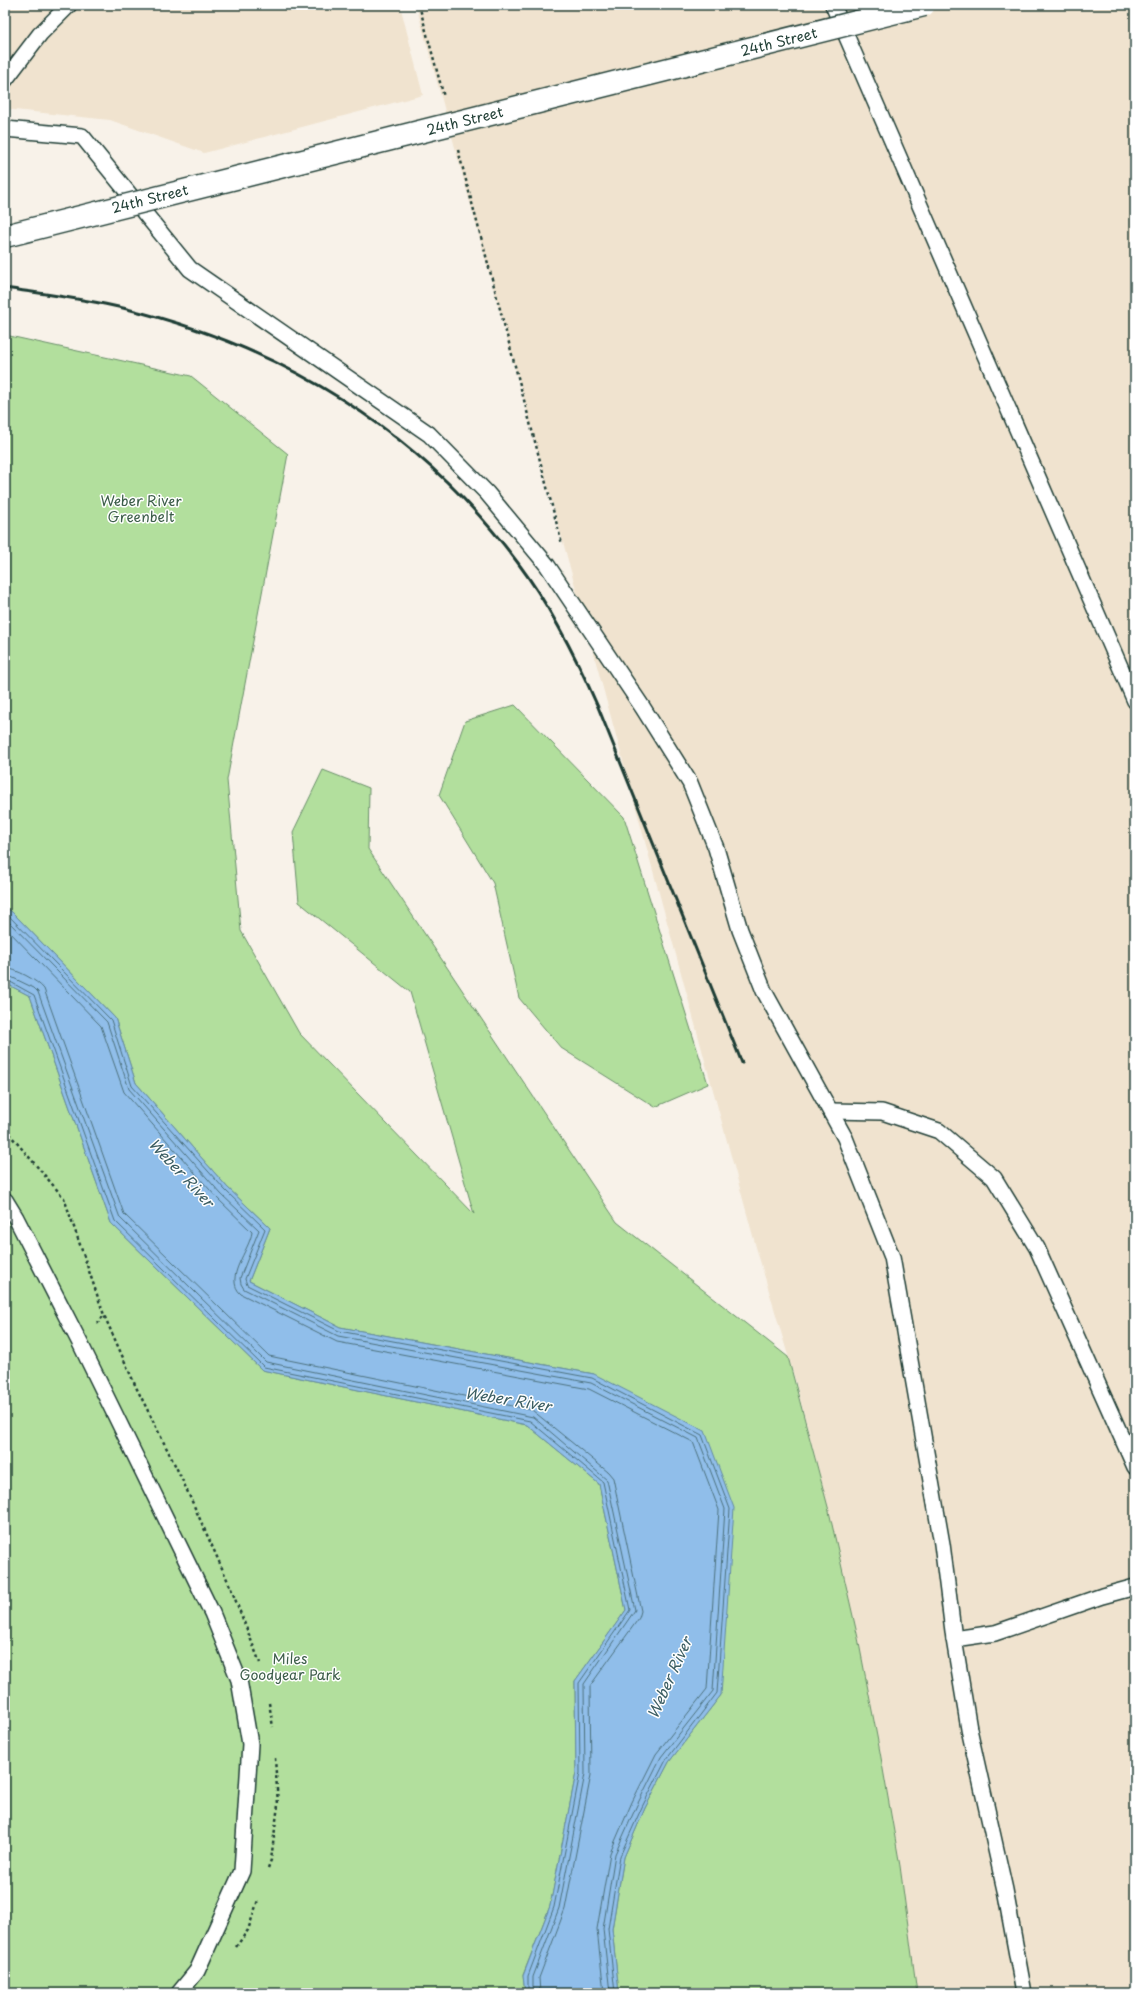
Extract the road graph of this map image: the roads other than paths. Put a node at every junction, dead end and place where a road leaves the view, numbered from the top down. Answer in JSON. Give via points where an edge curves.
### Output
{"nodes":[{"id":1,"x":69,"y":5,"type":"edge"},
{"id":2,"x":833,"y":5,"type":"edge"},
{"id":3,"x":924,"y":5,"type":"edge"},
{"id":4,"x":5,"y":80,"type":"edge"},
{"id":5,"x":5,"y":129,"type":"edge"},
{"id":6,"x":5,"y":236,"type":"edge"},
{"id":7,"x":1135,"y":701,"type":"edge"},
{"id":8,"x":831,"y":1111,"type":"junction"},
{"id":9,"x":5,"y":1200,"type":"edge"},
{"id":10,"x":1135,"y":1467,"type":"edge"},
{"id":11,"x":1135,"y":1587,"type":"edge"},
{"id":12,"x":954,"y":1639,"type":"junction"},
{"id":13,"x":179,"y":1993,"type":"edge"},
{"id":14,"x":1024,"y":1993,"type":"edge"}],
"edges":[{"from":1,"to":4,"type":"lane","via":[[40,34]]},
{"from":2,"to":7,"type":"lane"},
{"from":3,"to":6,"type":"main road","name":"24th Street","bridge":true},
{"from":5,"to":8,"type":"lane","via":[[82,136],[190,269],[429,434],[487,493],[547,565],[690,783],[716,848],[740,930],[764,991]]},
{"from":8,"to":10,"type":"lane","via":[[882,1112],[939,1131],[994,1178],[1037,1248]]},
{"from":8,"to":12,"type":"lane","via":[[845,1138],[892,1257],[942,1544]]},
{"from":9,"to":13,"type":"lane","via":[[85,1352],[212,1613],[239,1680],[250,1744],[242,1871],[197,1971]]},
{"from":11,"to":12,"type":"lane","via":[[995,1633]]},
{"from":12,"to":14,"type":"lane","via":[[969,1729],[1005,1890]]}]}
